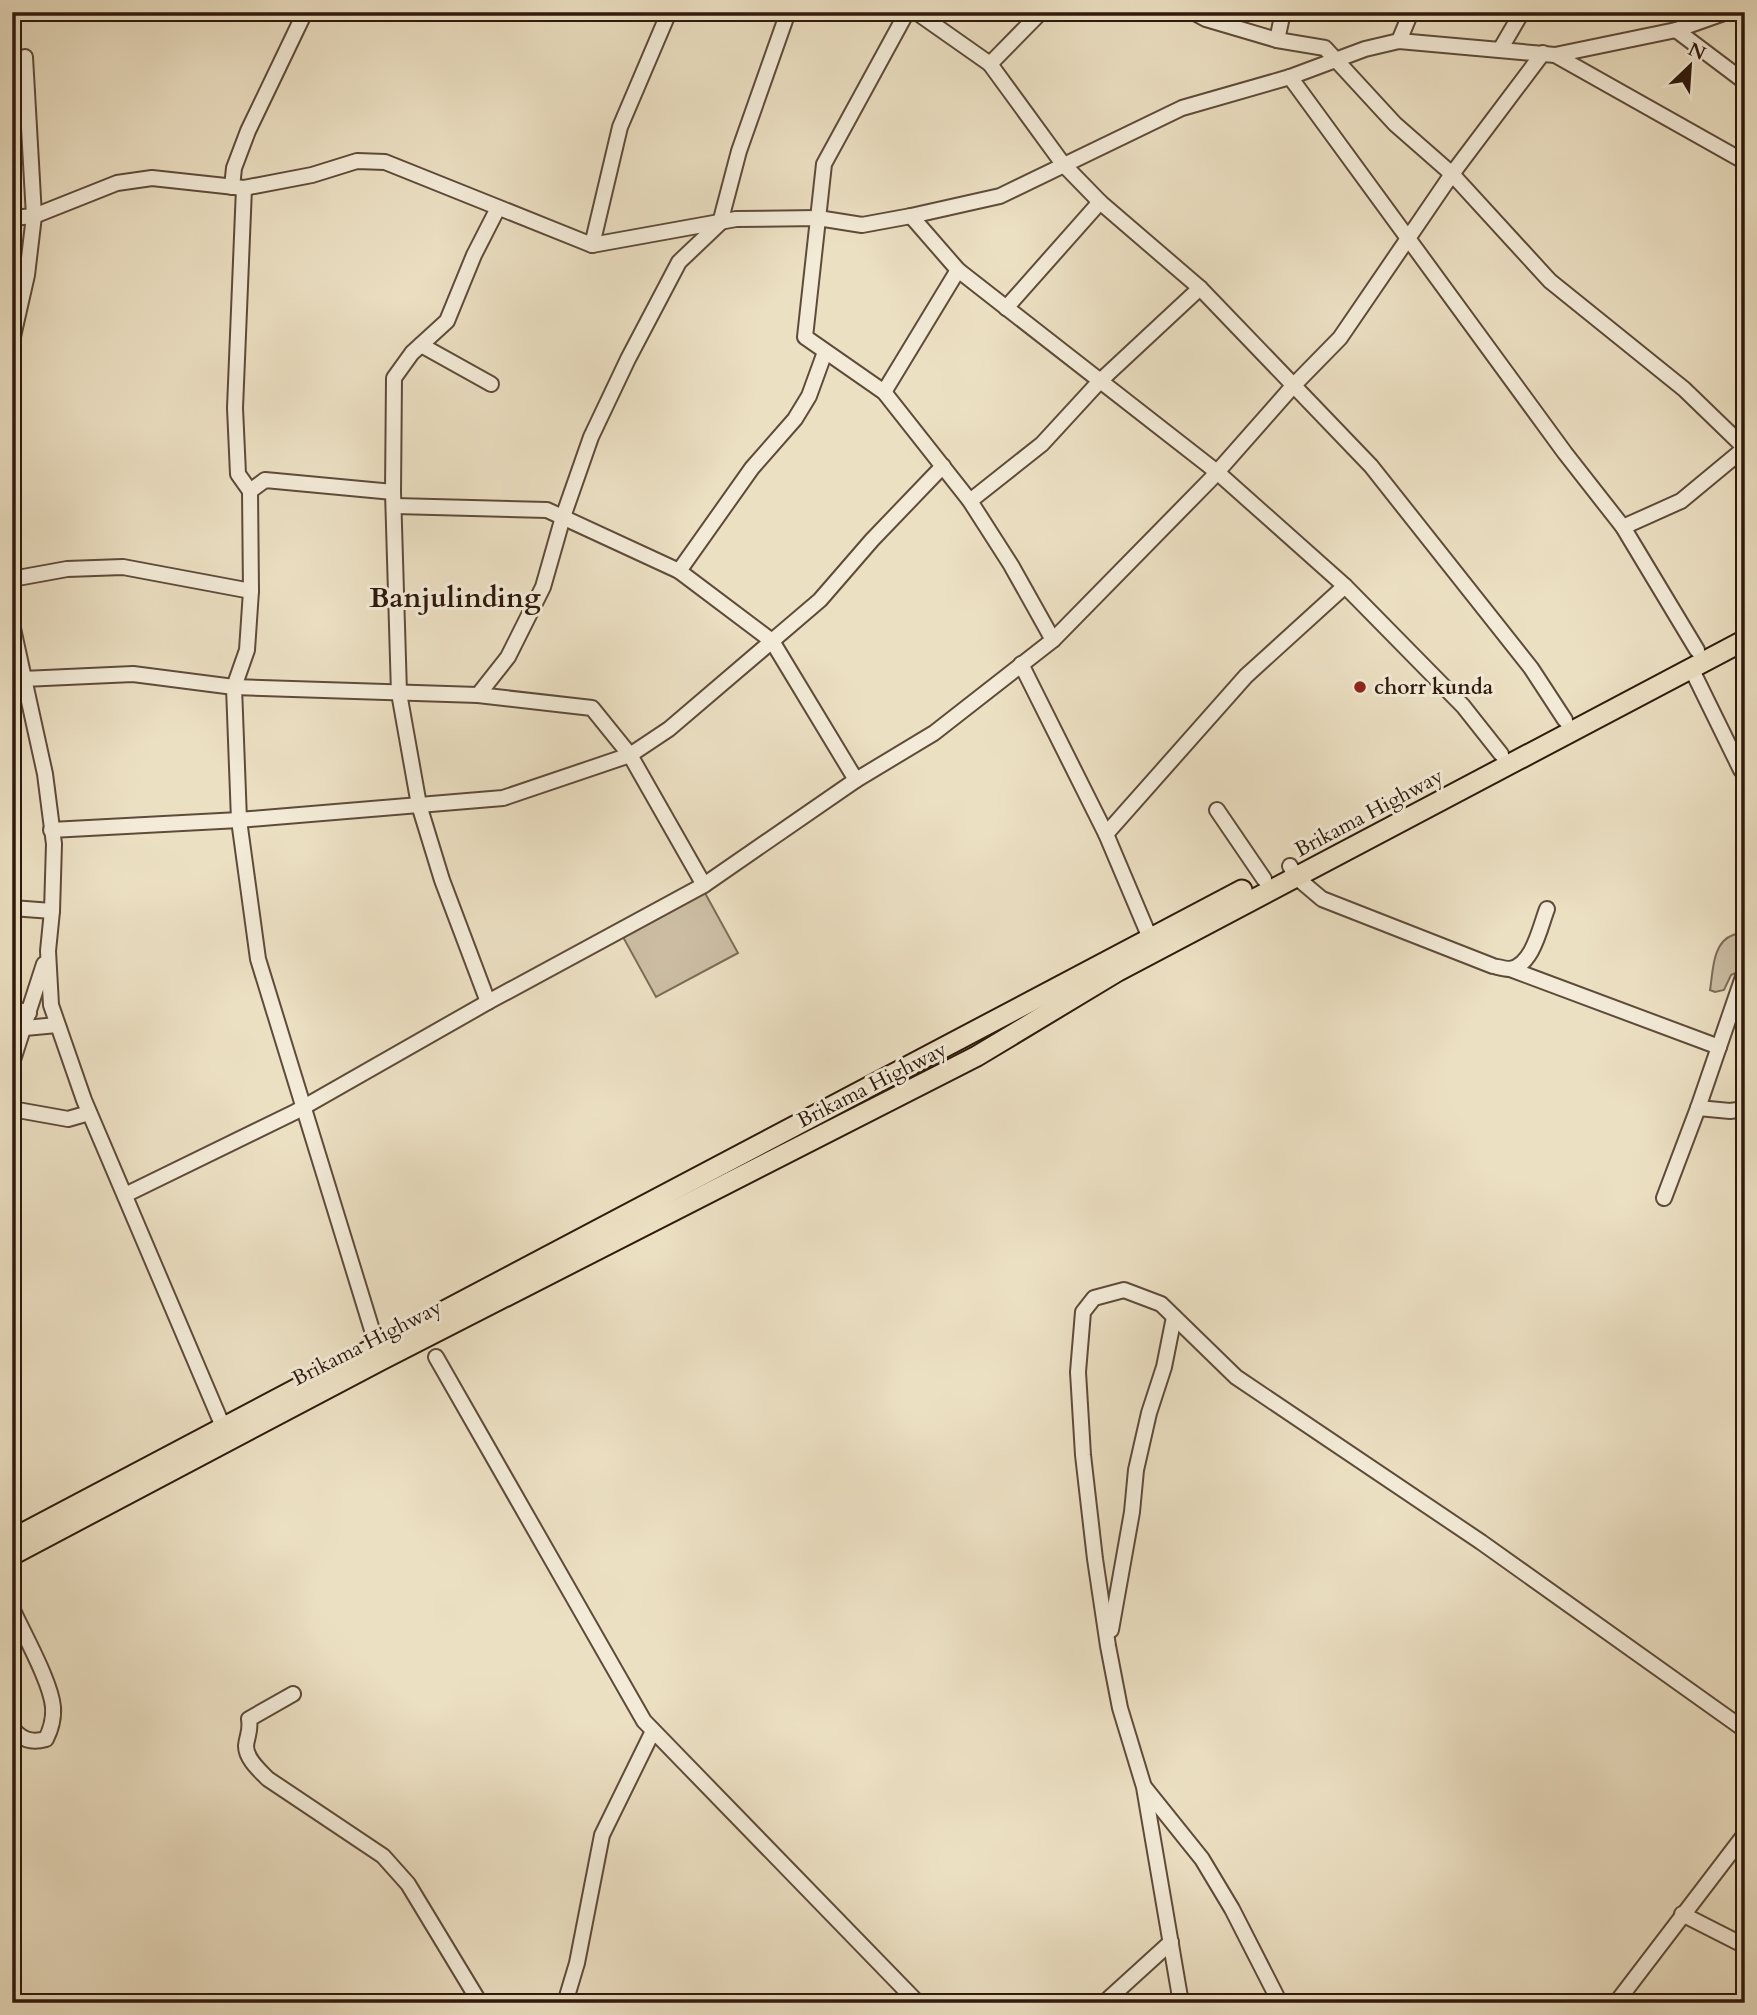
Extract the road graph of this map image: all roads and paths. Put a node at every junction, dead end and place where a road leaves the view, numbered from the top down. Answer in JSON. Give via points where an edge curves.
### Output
{"nodes":[{"id":1,"x":305,"y":12,"type":"edge"},
{"id":2,"x":669,"y":12,"type":"edge"},
{"id":3,"x":788,"y":12,"type":"edge"},
{"id":4,"x":907,"y":12,"type":"edge"},
{"id":5,"x":916,"y":12,"type":"edge"},
{"id":6,"x":1041,"y":12,"type":"edge"},
{"id":7,"x":1192,"y":12,"type":"edge"},
{"id":8,"x":1283,"y":12,"type":"edge"},
{"id":9,"x":1411,"y":12,"type":"edge"},
{"id":10,"x":1522,"y":12,"type":"edge"},
{"id":11,"x":1727,"y":12,"type":"edge"},
{"id":12,"x":1676,"y":30,"type":"junction"},
{"id":13,"x":1278,"y":40,"type":"junction"},
{"id":14,"x":1399,"y":41,"type":"junction"},
{"id":15,"x":1501,"y":48,"type":"junction"},
{"id":16,"x":1549,"y":54,"type":"junction"},
{"id":17,"x":25,"y":57,"type":"dead end"},
{"id":18,"x":1334,"y":59,"type":"junction"},
{"id":19,"x":990,"y":64,"type":"junction"},
{"id":20,"x":1290,"y":77,"type":"junction"},
{"id":21,"x":1745,"y":82,"type":"edge"},
{"id":22,"x":1745,"y":162,"type":"edge"},
{"id":23,"x":1063,"y":164,"type":"junction"},
{"id":24,"x":1451,"y":174,"type":"junction"},
{"id":25,"x":238,"y":187,"type":"junction"},
{"id":26,"x":1100,"y":202,"type":"junction"},
{"id":27,"x":498,"y":208,"type":"junction"},
{"id":28,"x":34,"y":216,"type":"junction"},
{"id":29,"x":911,"y":216,"type":"junction"},
{"id":30,"x":12,"y":218,"type":"edge"},
{"id":31,"x":818,"y":218,"type":"junction"},
{"id":32,"x":720,"y":223,"type":"junction"},
{"id":33,"x":1408,"y":238,"type":"junction"},
{"id":34,"x":592,"y":245,"type":"junction"},
{"id":35,"x":958,"y":270,"type":"junction"},
{"id":36,"x":1200,"y":288,"type":"junction"},
{"id":37,"x":1006,"y":308,"type":"junction"},
{"id":38,"x":12,"y":341,"type":"edge"},
{"id":39,"x":421,"y":345,"type":"junction"},
{"id":40,"x":825,"y":352,"type":"junction"},
{"id":41,"x":1099,"y":382,"type":"junction"},
{"id":42,"x":491,"y":384,"type":"dead end"},
{"id":43,"x":1293,"y":386,"type":"junction"},
{"id":44,"x":884,"y":392,"type":"junction"},
{"id":45,"x":1745,"y":448,"type":"edge"},
{"id":46,"x":943,"y":466,"type":"junction"},
{"id":47,"x":1217,"y":472,"type":"junction"},
{"id":48,"x":250,"y":491,"type":"junction"},
{"id":49,"x":394,"y":499,"type":"junction"},
{"id":50,"x":970,"y":501,"type":"junction"},
{"id":51,"x":563,"y":517,"type":"junction"},
{"id":52,"x":1623,"y":527,"type":"junction"},
{"id":53,"x":679,"y":571,"type":"junction"},
{"id":54,"x":12,"y":579,"type":"edge"},
{"id":55,"x":1345,"y":586,"type":"junction"},
{"id":56,"x":251,"y":591,"type":"junction"},
{"id":57,"x":12,"y":624,"type":"edge"},
{"id":58,"x":1745,"y":625,"type":"edge"},
{"id":59,"x":1052,"y":640,"type":"junction"},
{"id":60,"x":1745,"y":640,"type":"edge"},
{"id":61,"x":772,"y":641,"type":"junction"},
{"id":62,"x":1694,"y":659,"type":"junction"},
{"id":63,"x":1021,"y":664,"type":"junction"},
{"id":64,"x":23,"y":679,"type":"junction"},
{"id":65,"x":234,"y":687,"type":"junction"},
{"id":66,"x":398,"y":693,"type":"junction"},
{"id":67,"x":478,"y":695,"type":"junction"},
{"id":68,"x":1565,"y":720,"type":"junction"},
{"id":69,"x":1501,"y":754,"type":"junction"},
{"id":70,"x":630,"y":755,"type":"junction"},
{"id":71,"x":1744,"y":770,"type":"edge"},
{"id":72,"x":856,"y":780,"type":"junction"},
{"id":73,"x":419,"y":806,"type":"junction"},
{"id":74,"x":1217,"y":810,"type":"dead end"},
{"id":75,"x":239,"y":820,"type":"junction"},
{"id":76,"x":51,"y":830,"type":"junction"},
{"id":77,"x":1106,"y":834,"type":"junction"},
{"id":78,"x":1293,"y":872,"type":"junction"},
{"id":79,"x":1264,"y":879,"type":"junction"},
{"id":80,"x":704,"y":885,"type":"junction"},
{"id":81,"x":12,"y":908,"type":"edge"},
{"id":82,"x":1547,"y":909,"type":"dead end"},
{"id":83,"x":52,"y":911,"type":"junction"},
{"id":84,"x":1150,"y":938,"type":"junction"},
{"id":85,"x":48,"y":951,"type":"junction"},
{"id":86,"x":1510,"y":969,"type":"junction"},
{"id":87,"x":1744,"y":975,"type":"edge"},
{"id":88,"x":488,"y":1002,"type":"junction"},
{"id":89,"x":12,"y":1008,"type":"edge"},
{"id":90,"x":29,"y":1013,"type":"junction"},
{"id":91,"x":57,"y":1025,"type":"junction"},
{"id":92,"x":25,"y":1028,"type":"junction"},
{"id":93,"x":1719,"y":1046,"type":"junction"},
{"id":94,"x":12,"y":1063,"type":"edge"},
{"id":95,"x":303,"y":1108,"type":"junction"},
{"id":96,"x":1699,"y":1108,"type":"junction"},
{"id":97,"x":12,"y":1109,"type":"edge"},
{"id":98,"x":1745,"y":1109,"type":"edge"},
{"id":99,"x":89,"y":1113,"type":"junction"},
{"id":100,"x":125,"y":1195,"type":"junction"},
{"id":101,"x":1664,"y":1198,"type":"dead end"},
{"id":102,"x":1174,"y":1317,"type":"junction"},
{"id":103,"x":379,"y":1353,"type":"junction"},
{"id":104,"x":436,"y":1357,"type":"dead end"},
{"id":105,"x":226,"y":1435,"type":"junction"},
{"id":106,"x":53,"y":1526,"type":"junction"},
{"id":107,"x":12,"y":1539,"type":"edge"},
{"id":108,"x":12,"y":1555,"type":"edge"},
{"id":109,"x":12,"y":1608,"type":"edge"},
{"id":110,"x":1108,"y":1646,"type":"junction"},
{"id":111,"x":293,"y":1694,"type":"dead end"},
{"id":112,"x":12,"y":1728,"type":"edge"},
{"id":113,"x":1745,"y":1730,"type":"edge"},
{"id":114,"x":653,"y":1731,"type":"junction"},
{"id":115,"x":1144,"y":1787,"type":"junction"},
{"id":116,"x":1745,"y":1834,"type":"edge"},
{"id":117,"x":1682,"y":1914,"type":"junction"},
{"id":118,"x":1171,"y":1942,"type":"junction"},
{"id":119,"x":1745,"y":1946,"type":"edge"},
{"id":120,"x":565,"y":2002,"type":"edge"},
{"id":121,"x":480,"y":2003,"type":"edge"},
{"id":122,"x":918,"y":2003,"type":"edge"},
{"id":123,"x":1104,"y":2003,"type":"edge"},
{"id":124,"x":1181,"y":2003,"type":"edge"},
{"id":125,"x":1280,"y":2003,"type":"edge"},
{"id":126,"x":1616,"y":2003,"type":"edge"}],
"edges":[{"from":1,"to":25,"type":"street","via":[[248,131],[234,168]]},
{"from":2,"to":34,"type":"street","via":[[620,127]]},
{"from":3,"to":32,"type":"street","via":[[738,151]]},
{"from":4,"to":31,"type":"street","via":[[824,164]]},
{"from":5,"to":19,"type":"street"},
{"from":6,"to":19,"type":"street"},
{"from":7,"to":13,"type":"street"},
{"from":8,"to":13,"type":"street"},
{"from":9,"to":14,"type":"street"},
{"from":10,"to":15,"type":"street"},
{"from":11,"to":12,"type":"street"},
{"from":12,"to":16,"type":"street"},
{"from":12,"to":21,"type":"street"},
{"from":13,"to":18,"type":"street","via":[[1325,48]]},
{"from":14,"to":15,"type":"street"},
{"from":14,"to":18,"type":"street"},
{"from":15,"to":16,"type":"street"},
{"from":16,"to":22,"type":"street"},
{"from":16,"to":24,"type":"street"},
{"from":17,"to":28,"type":"street"},
{"from":18,"to":20,"type":"street"},
{"from":18,"to":24,"type":"street","via":[[1395,124]]},
{"from":19,"to":23,"type":"street"},
{"from":20,"to":23,"type":"street","via":[[1182,108]]},
{"from":20,"to":33,"type":"street"},
{"from":23,"to":26,"type":"street"},
{"from":23,"to":29,"type":"street","via":[[1000,196]]},
{"from":24,"to":33,"type":"street"},
{"from":24,"to":45,"type":"street","via":[[1550,281],[1684,389]]},
{"from":25,"to":27,"type":"street","via":[[313,175],[357,161],[385,162]]},
{"from":25,"to":28,"type":"street","via":[[152,178],[117,183]]},
{"from":25,"to":48,"type":"street","via":[[235,408],[238,474]]},
{"from":26,"to":36,"type":"street"},
{"from":26,"to":37,"type":"street"},
{"from":27,"to":34,"type":"street"},
{"from":27,"to":39,"type":"street","via":[[447,321]]},
{"from":28,"to":30,"type":"street"},
{"from":28,"to":38,"type":"street"},
{"from":29,"to":31,"type":"street","via":[[862,225]]},
{"from":29,"to":35,"type":"street"},
{"from":31,"to":32,"type":"street"},
{"from":31,"to":40,"type":"street","via":[[805,337]]},
{"from":32,"to":34,"type":"street"},
{"from":32,"to":51,"type":"street","via":[[679,262],[590,437]]},
{"from":33,"to":43,"type":"street","via":[[1340,338]]},
{"from":33,"to":52,"type":"street"},
{"from":35,"to":37,"type":"street"},
{"from":35,"to":44,"type":"street"},
{"from":36,"to":41,"type":"street"},
{"from":36,"to":43,"type":"street"},
{"from":37,"to":41,"type":"street"},
{"from":39,"to":42,"type":"street"},
{"from":39,"to":49,"type":"street","via":[[394,378]]},
{"from":40,"to":44,"type":"street"},
{"from":40,"to":53,"type":"street","via":[[795,419],[752,468]]},
{"from":41,"to":47,"type":"street"},
{"from":41,"to":50,"type":"street","via":[[1041,444]]},
{"from":43,"to":47,"type":"street"},
{"from":43,"to":68,"type":"street","via":[[1371,466],[1531,668]]},
{"from":44,"to":46,"type":"street"},
{"from":45,"to":52,"type":"street","via":[[1681,501]]},
{"from":46,"to":50,"type":"street"},
{"from":46,"to":61,"type":"street","via":[[820,600]]},
{"from":47,"to":55,"type":"street"},
{"from":47,"to":59,"type":"street"},
{"from":48,"to":49,"type":"street","via":[[264,480]]},
{"from":48,"to":56,"type":"street"},
{"from":49,"to":51,"type":"street","via":[[547,510]]},
{"from":49,"to":66,"type":"street"},
{"from":50,"to":59,"type":"street"},
{"from":51,"to":53,"type":"street"},
{"from":51,"to":67,"type":"street","via":[[543,587],[527,621],[508,657]]},
{"from":52,"to":62,"type":"street"},
{"from":53,"to":61,"type":"street"},
{"from":54,"to":56,"type":"street","via":[[67,569],[123,567]]},
{"from":55,"to":69,"type":"street","via":[[1463,706]]},
{"from":55,"to":77,"type":"street","via":[[1246,676]]},
{"from":56,"to":65,"type":"street","via":[[247,650]]},
{"from":57,"to":64,"type":"street"},
{"from":58,"to":62,"type":"highway","name":"Brikama Highway"},
{"from":59,"to":63,"type":"street"},
{"from":60,"to":62,"type":"highway","name":"Brikama Highway"},
{"from":61,"to":70,"type":"street","via":[[669,729]]},
{"from":61,"to":72,"type":"street"},
{"from":62,"to":68,"type":"highway","name":"Brikama Highway"},
{"from":62,"to":71,"type":"street"},
{"from":62,"to":78,"type":"highway","name":"Brikama Highway"},
{"from":63,"to":72,"type":"street","via":[[934,733]]},
{"from":63,"to":77,"type":"street"},
{"from":64,"to":65,"type":"street","via":[[133,674]]},
{"from":64,"to":76,"type":"street","via":[[45,774]]},
{"from":65,"to":66,"type":"street"},
{"from":65,"to":75,"type":"street"},
{"from":66,"to":67,"type":"street"},
{"from":66,"to":73,"type":"street"},
{"from":67,"to":70,"type":"street","via":[[592,708]]},
{"from":68,"to":69,"type":"highway","name":"Brikama Highway"},
{"from":69,"to":78,"type":"highway","name":"Brikama Highway"},
{"from":70,"to":73,"type":"street","via":[[503,798]]},
{"from":70,"to":80,"type":"street"},
{"from":72,"to":80,"type":"street"},
{"from":73,"to":75,"type":"street"},
{"from":73,"to":88,"type":"street"},
{"from":74,"to":79,"type":"street"},
{"from":75,"to":76,"type":"street"},
{"from":75,"to":95,"type":"street","via":[[258,959]]},
{"from":76,"to":83,"type":"street"},
{"from":77,"to":84,"type":"street"},
{"from":78,"to":79,"type":"highway","name":"Brikama Highway"},
{"from":78,"to":86,"type":"street","via":[[1322,899]]},
{"from":78,"to":103,"type":"highway","name":"Brikama Highway","via":[[977,1056]]},
{"from":79,"to":84,"type":"highway","name":"Brikama Highway"},
{"from":80,"to":88,"type":"street"},
{"from":81,"to":83,"type":"street"},
{"from":82,"to":86,"type":"street","via":[[1528,957]]},
{"from":83,"to":85,"type":"street"},
{"from":84,"to":103,"type":"highway","name":"Brikama Highway"},
{"from":85,"to":90,"type":"street"},
{"from":85,"to":91,"type":"street","via":[[51,1005]]},
{"from":86,"to":93,"type":"street"},
{"from":87,"to":93,"type":"street"},
{"from":88,"to":95,"type":"street"},
{"from":89,"to":90,"type":"street"},
{"from":90,"to":92,"type":"street"},
{"from":91,"to":92,"type":"street"},
{"from":91,"to":99,"type":"street"},
{"from":92,"to":94,"type":"street"},
{"from":93,"to":96,"type":"street"},
{"from":95,"to":100,"type":"street"},
{"from":95,"to":103,"type":"street"},
{"from":96,"to":98,"type":"street"},
{"from":96,"to":101,"type":"street"},
{"from":97,"to":99,"type":"street","via":[[68,1119]]},
{"from":99,"to":100,"type":"street"},
{"from":100,"to":105,"type":"street"},
{"from":102,"to":110,"type":"street","via":[[1136,1470]]},
{"from":102,"to":110,"type":"street","via":[[1161,1304],[1124,1290],[1094,1298],[1083,1312],[1078,1372],[1083,1455]]},
{"from":102,"to":113,"type":"street","via":[[1236,1377],[1481,1542]]},
{"from":103,"to":105,"type":"highway","name":"Brikama Highway"},
{"from":104,"to":114,"type":"street"},
{"from":105,"to":106,"type":"highway","name":"Brikama Highway"},
{"from":106,"to":107,"type":"highway","name":"Brikama Highway"},
{"from":106,"to":108,"type":"highway","name":"Brikama Highway"},
{"from":109,"to":112,"type":"street","via":[[53,1706],[52,1728],[46,1739],[35,1742],[19,1737]]},
{"from":110,"to":115,"type":"street","via":[[1120,1708]]},
{"from":111,"to":121,"type":"street","via":[[249,1719],[247,1753],[268,1779],[383,1856],[408,1884]]},
{"from":114,"to":120,"type":"street","via":[[602,1835]]},
{"from":114,"to":122,"type":"street"},
{"from":115,"to":118,"type":"street"},
{"from":115,"to":125,"type":"street","via":[[1202,1859]]},
{"from":116,"to":117,"type":"street"},
{"from":117,"to":119,"type":"street"},
{"from":117,"to":126,"type":"street"},
{"from":118,"to":123,"type":"street"},
{"from":118,"to":124,"type":"street"}]}
